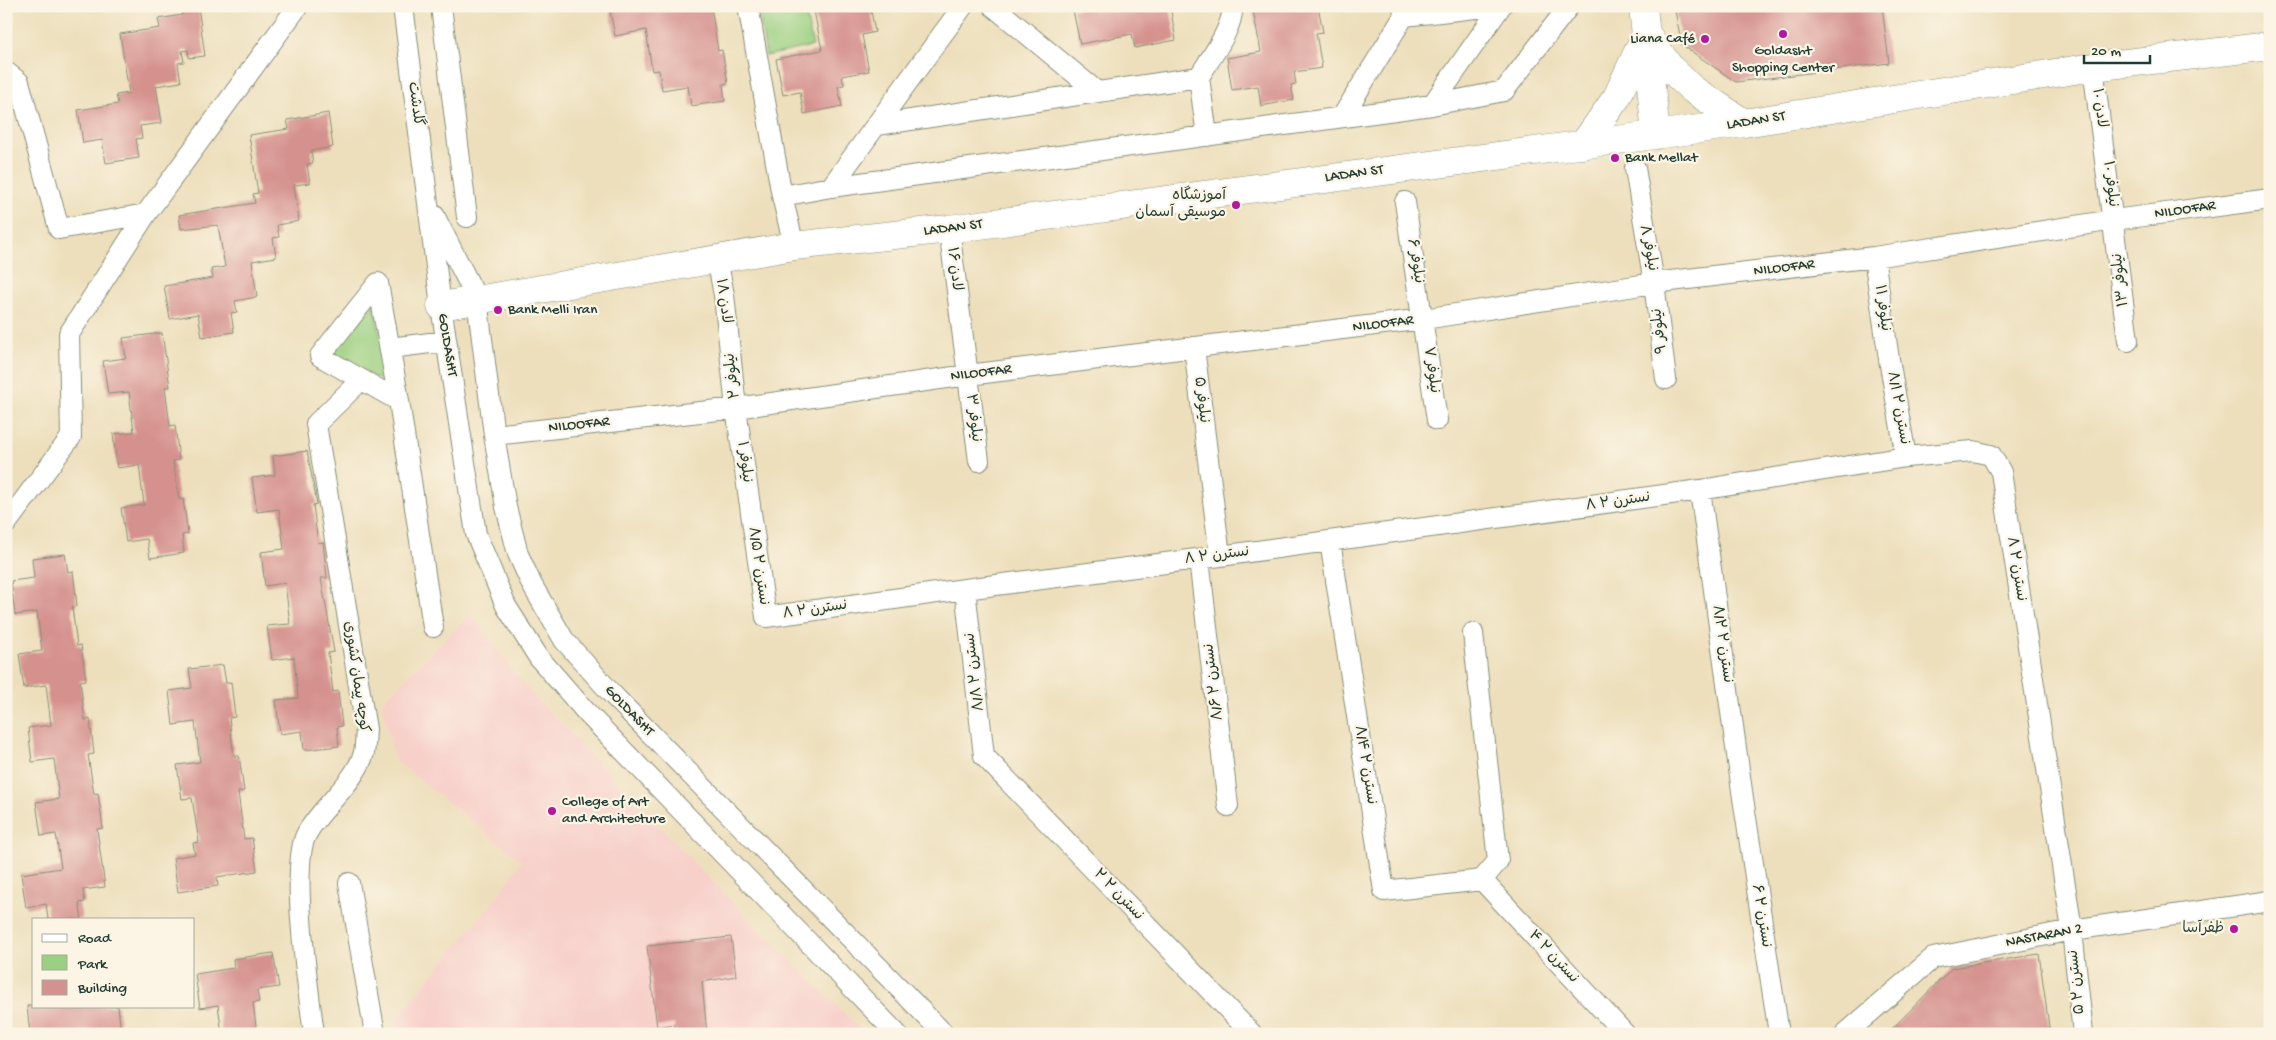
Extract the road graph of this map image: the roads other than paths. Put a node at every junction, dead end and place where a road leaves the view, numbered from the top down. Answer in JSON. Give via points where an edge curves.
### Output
{"nodes":[{"id":1,"x":298,"y":6,"type":"edge"},
{"id":2,"x":403,"y":6,"type":"edge"},
{"id":3,"x":441,"y":6,"type":"edge"},
{"id":4,"x":748,"y":6,"type":"edge"},
{"id":5,"x":963,"y":6,"type":"edge"},
{"id":6,"x":993,"y":6,"type":"edge"},
{"id":7,"x":1232,"y":6,"type":"edge"},
{"id":8,"x":1494,"y":6,"type":"edge"},
{"id":9,"x":1501,"y":6,"type":"edge"},
{"id":10,"x":1569,"y":6,"type":"edge"},
{"id":11,"x":1643,"y":6,"type":"edge"},
{"id":12,"x":1404,"y":11,"type":"edge"},
{"id":13,"x":1646,"y":33,"type":"junction"},
{"id":14,"x":2269,"y":48,"type":"edge"},
{"id":15,"x":2093,"y":67,"type":"junction"},
{"id":16,"x":6,"y":72,"type":"edge"},
{"id":17,"x":1199,"y":76,"type":"junction"},
{"id":18,"x":1096,"y":91,"type":"junction"},
{"id":19,"x":1432,"y":105,"type":"junction"},
{"id":20,"x":1342,"y":117,"type":"junction"},
{"id":21,"x":1744,"y":123,"type":"junction"},
{"id":22,"x":877,"y":125,"type":"junction"},
{"id":23,"x":1656,"y":135,"type":"junction"},
{"id":24,"x":1207,"y":136,"type":"junction"},
{"id":25,"x":1583,"y":145,"type":"junction"},
{"id":26,"x":2105,"y":148,"type":"joint"},
{"id":27,"x":1635,"y":168,"type":"dead end"},
{"id":28,"x":831,"y":187,"type":"junction"},
{"id":29,"x":782,"y":196,"type":"junction"},
{"id":30,"x":2270,"y":199,"type":"edge"},
{"id":31,"x":427,"y":202,"type":"junction"},
{"id":32,"x":1405,"y":202,"type":"dead end"},
{"id":33,"x":146,"y":214,"type":"junction"},
{"id":34,"x":467,"y":217,"type":"dead end"},
{"id":35,"x":2114,"y":220,"type":"junction"},
{"id":36,"x":949,"y":229,"type":"junction"},
{"id":37,"x":794,"y":246,"type":"junction"},
{"id":38,"x":1874,"y":257,"type":"junction"},
{"id":39,"x":717,"y":258,"type":"junction"},
{"id":40,"x":1654,"y":282,"type":"junction"},
{"id":41,"x":477,"y":299,"type":"junction"},
{"id":42,"x":441,"y":306,"type":"junction"},
{"id":43,"x":1424,"y":319,"type":"junction"},
{"id":44,"x":446,"y":341,"type":"junction"},
{"id":45,"x":2128,"y":341,"type":"dead end"},
{"id":46,"x":729,"y":344,"type":"joint"},
{"id":47,"x":1194,"y":347,"type":"junction"},
{"id":48,"x":390,"y":348,"type":"junction"},
{"id":49,"x":1889,"y":359,"type":"joint"},
{"id":50,"x":968,"y":375,"type":"junction"},
{"id":51,"x":1666,"y":379,"type":"dead end"},
{"id":52,"x":361,"y":380,"type":"junction"},
{"id":53,"x":399,"y":401,"type":"junction"},
{"id":54,"x":736,"y":408,"type":"junction"},
{"id":55,"x":1437,"y":420,"type":"dead end"},
{"id":56,"x":494,"y":434,"type":"junction"},
{"id":57,"x":1906,"y":457,"type":"junction"},
{"id":58,"x":979,"y":461,"type":"dead end"},
{"id":59,"x":1700,"y":490,"type":"junction"},
{"id":60,"x":751,"y":515,"type":"joint"},
{"id":61,"x":6,"y":524,"type":"edge"},
{"id":62,"x":1330,"y":541,"type":"junction"},
{"id":63,"x":1220,"y":556,"type":"junction"},
{"id":64,"x":1199,"y":558,"type":"junction"},
{"id":65,"x":965,"y":588,"type":"junction"},
{"id":66,"x":766,"y":617,"type":"joint"},
{"id":67,"x":433,"y":627,"type":"dead end"},
{"id":68,"x":1473,"y":633,"type":"dead end"},
{"id":69,"x":611,"y":693,"type":"junction"},
{"id":70,"x":587,"y":713,"type":"junction"},
{"id":71,"x":984,"y":756,"type":"joint"},
{"id":72,"x":1743,"y":798,"type":"joint"},
{"id":73,"x":1228,"y":806,"type":"dead end"},
{"id":74,"x":1482,"y":880,"type":"junction"},
{"id":75,"x":349,"y":883,"type":"dead end"},
{"id":76,"x":2270,"y":900,"type":"edge"},
{"id":77,"x":2072,"y":930,"type":"junction"},
{"id":78,"x":892,"y":1031,"type":"edge"},
{"id":79,"x":314,"y":1034,"type":"edge"},
{"id":80,"x":375,"y":1034,"type":"edge"},
{"id":81,"x":944,"y":1034,"type":"edge"},
{"id":82,"x":1252,"y":1034,"type":"edge"},
{"id":83,"x":1625,"y":1034,"type":"edge"},
{"id":84,"x":1779,"y":1034,"type":"edge"},
{"id":85,"x":1845,"y":1034,"type":"edge"},
{"id":86,"x":2083,"y":1034,"type":"edge"}],
"edges":[{"from":1,"to":33,"type":"street"},
{"from":2,"to":31,"type":"street","name":"گلدشت"},
{"from":3,"to":34,"type":"street"},
{"from":4,"to":29,"type":"street"},
{"from":5,"to":22,"type":"street"},
{"from":6,"to":18,"type":"street"},
{"from":7,"to":17,"type":"street","via":[[1224,35]]},
{"from":8,"to":12,"type":"street"},
{"from":9,"to":19,"type":"street"},
{"from":10,"to":19,"type":"street","via":[[1504,91]]},
{"from":11,"to":13,"type":"street"},
{"from":12,"to":20,"type":"street"},
{"from":13,"to":21,"type":"street","via":[[1670,68],[1692,89]]},
{"from":13,"to":23,"type":"street"},
{"from":13,"to":25,"type":"street","via":[[1617,96]]},
{"from":14,"to":15,"type":"street","name":"LADAN ST"},
{"from":15,"to":21,"type":"street","name":"LADAN ST"},
{"from":15,"to":26,"type":"street","name":"۱۰ لادن"},
{"from":16,"to":33,"type":"street","via":[[18,82],[59,230]]},
{"from":17,"to":18,"type":"street"},
{"from":17,"to":24,"type":"street"},
{"from":18,"to":22,"type":"street"},
{"from":19,"to":20,"type":"street"},
{"from":20,"to":24,"type":"street"},
{"from":21,"to":23,"type":"street","name":"LADAN ST"},
{"from":22,"to":28,"type":"street"},
{"from":23,"to":25,"type":"street","name":"LADAN ST"},
{"from":24,"to":28,"type":"street"},
{"from":25,"to":36,"type":"street","name":"LADAN ST"},
{"from":26,"to":35,"type":"street","name":"۱۰ نیلوفر"},
{"from":27,"to":40,"type":"street","name":"۸ نیلوفر"},
{"from":28,"to":29,"type":"street"},
{"from":29,"to":37,"type":"street"},
{"from":30,"to":35,"type":"street","name":"NILOOFAR"},
{"from":31,"to":41,"type":"street"},
{"from":31,"to":42,"type":"street","name":"گلدشت"},
{"from":32,"to":43,"type":"street","name":"۶ نیلوفر"},
{"from":33,"to":61,"type":"street","via":[[69,334],[71,437]]},
{"from":35,"to":38,"type":"street","name":"NILOOFAR"},
{"from":35,"to":45,"type":"street","name":"۱۳ نیلوفر"},
{"from":36,"to":37,"type":"street","name":"LADAN ST"},
{"from":36,"to":50,"type":"street","name":"۱۶ لادن"},
{"from":37,"to":39,"type":"street","name":"LADAN ST"},
{"from":38,"to":40,"type":"street","name":"NILOOFAR"},
{"from":38,"to":49,"type":"street","name":"۱۱ نیلوفر"},
{"from":39,"to":41,"type":"street","name":"LADAN ST"},
{"from":39,"to":46,"type":"street","name":"۱۸ لادن"},
{"from":40,"to":43,"type":"street","name":"NILOOFAR"},
{"from":40,"to":51,"type":"street","name":"۹ نیلوفر"},
{"from":41,"to":42,"type":"street","name":"LADAN ST"},
{"from":41,"to":56,"type":"street","name":"GOLDASHT"},
{"from":42,"to":44,"type":"street","name":"GOLDASHT"},
{"from":43,"to":47,"type":"street","name":"NILOOFAR"},
{"from":43,"to":55,"type":"street","name":"۷ نیلوفر"},
{"from":44,"to":48,"type":"street"},
{"from":44,"to":70,"type":"street","name":"GOLDASHT","via":[[476,534],[489,569],[506,606],[539,658]]},
{"from":46,"to":54,"type":"street","name":"۲ نیلوفر"},
{"from":47,"to":50,"type":"street","name":"NILOOFAR"},
{"from":47,"to":63,"type":"street","name":"۵ نیلوفر"},
{"from":48,"to":52,"type":"street","via":[[378,283],[320,356]]},
{"from":48,"to":53,"type":"street"},
{"from":49,"to":57,"type":"street","name":"۸/۱ نسترن ۲"},
{"from":50,"to":54,"type":"street","name":"NILOOFAR"},
{"from":50,"to":58,"type":"street","name":"۳ نیلوفر"},
{"from":52,"to":53,"type":"street"},
{"from":52,"to":79,"type":"street","name":"کوچه پیمان کشوری","via":[[316,424],[366,729],[364,756],[306,834],[301,856],[302,924]]},
{"from":53,"to":67,"type":"street"},
{"from":54,"to":56,"type":"street","name":"NILOOFAR"},
{"from":54,"to":60,"type":"street","name":"۱ نیلوفر"},
{"from":56,"to":69,"type":"street","name":"GOLDASHT","via":[[506,507],[518,554],[532,585],[564,640]]},
{"from":57,"to":59,"type":"street","name":"۸ نسترن ۲"},
{"from":57,"to":77,"type":"street","name":"۸ نسترن ۲","via":[[1973,451],[1991,455],[2001,472]]},
{"from":59,"to":62,"type":"street","name":"۸ نسترن ۲"},
{"from":59,"to":72,"type":"street","name":"۸/۲ نسترن ۲"},
{"from":60,"to":66,"type":"street","name":"۸/۵ نسترن ۲"},
{"from":62,"to":63,"type":"street","name":"۸ نسترن ۲"},
{"from":62,"to":74,"type":"street","name":"۸/۴ نسترن ۲","via":[[1384,891]]},
{"from":63,"to":64,"type":"street","name":"۸ نسترن ۲"},
{"from":64,"to":65,"type":"street","name":"۸ نسترن ۲"},
{"from":64,"to":73,"type":"street","name":"۸/۶ نسترن ۲"},
{"from":65,"to":66,"type":"street","name":"۸ نسترن ۲"},
{"from":65,"to":71,"type":"street","name":"۸/۸ نسترن ۲"},
{"from":68,"to":74,"type":"street","via":[[1498,862]]},
{"from":69,"to":70,"type":"street"},
{"from":69,"to":81,"type":"street","name":"GOLDASHT"},
{"from":70,"to":78,"type":"street","name":"GOLDASHT"},
{"from":71,"to":82,"type":"street","name":"۲ نسترن ۲"},
{"from":72,"to":84,"type":"street","name":"۶ نسترن ۲"},
{"from":74,"to":83,"type":"street","name":"۴ نسترن ۲"},
{"from":75,"to":80,"type":"street"},
{"from":76,"to":77,"type":"street","name":"NASTARAN 2"},
{"from":77,"to":85,"type":"street","name":"NASTARAN 2","via":[[1933,958]]},
{"from":77,"to":86,"type":"street","name":"۵ نسترن ۲"}]}
